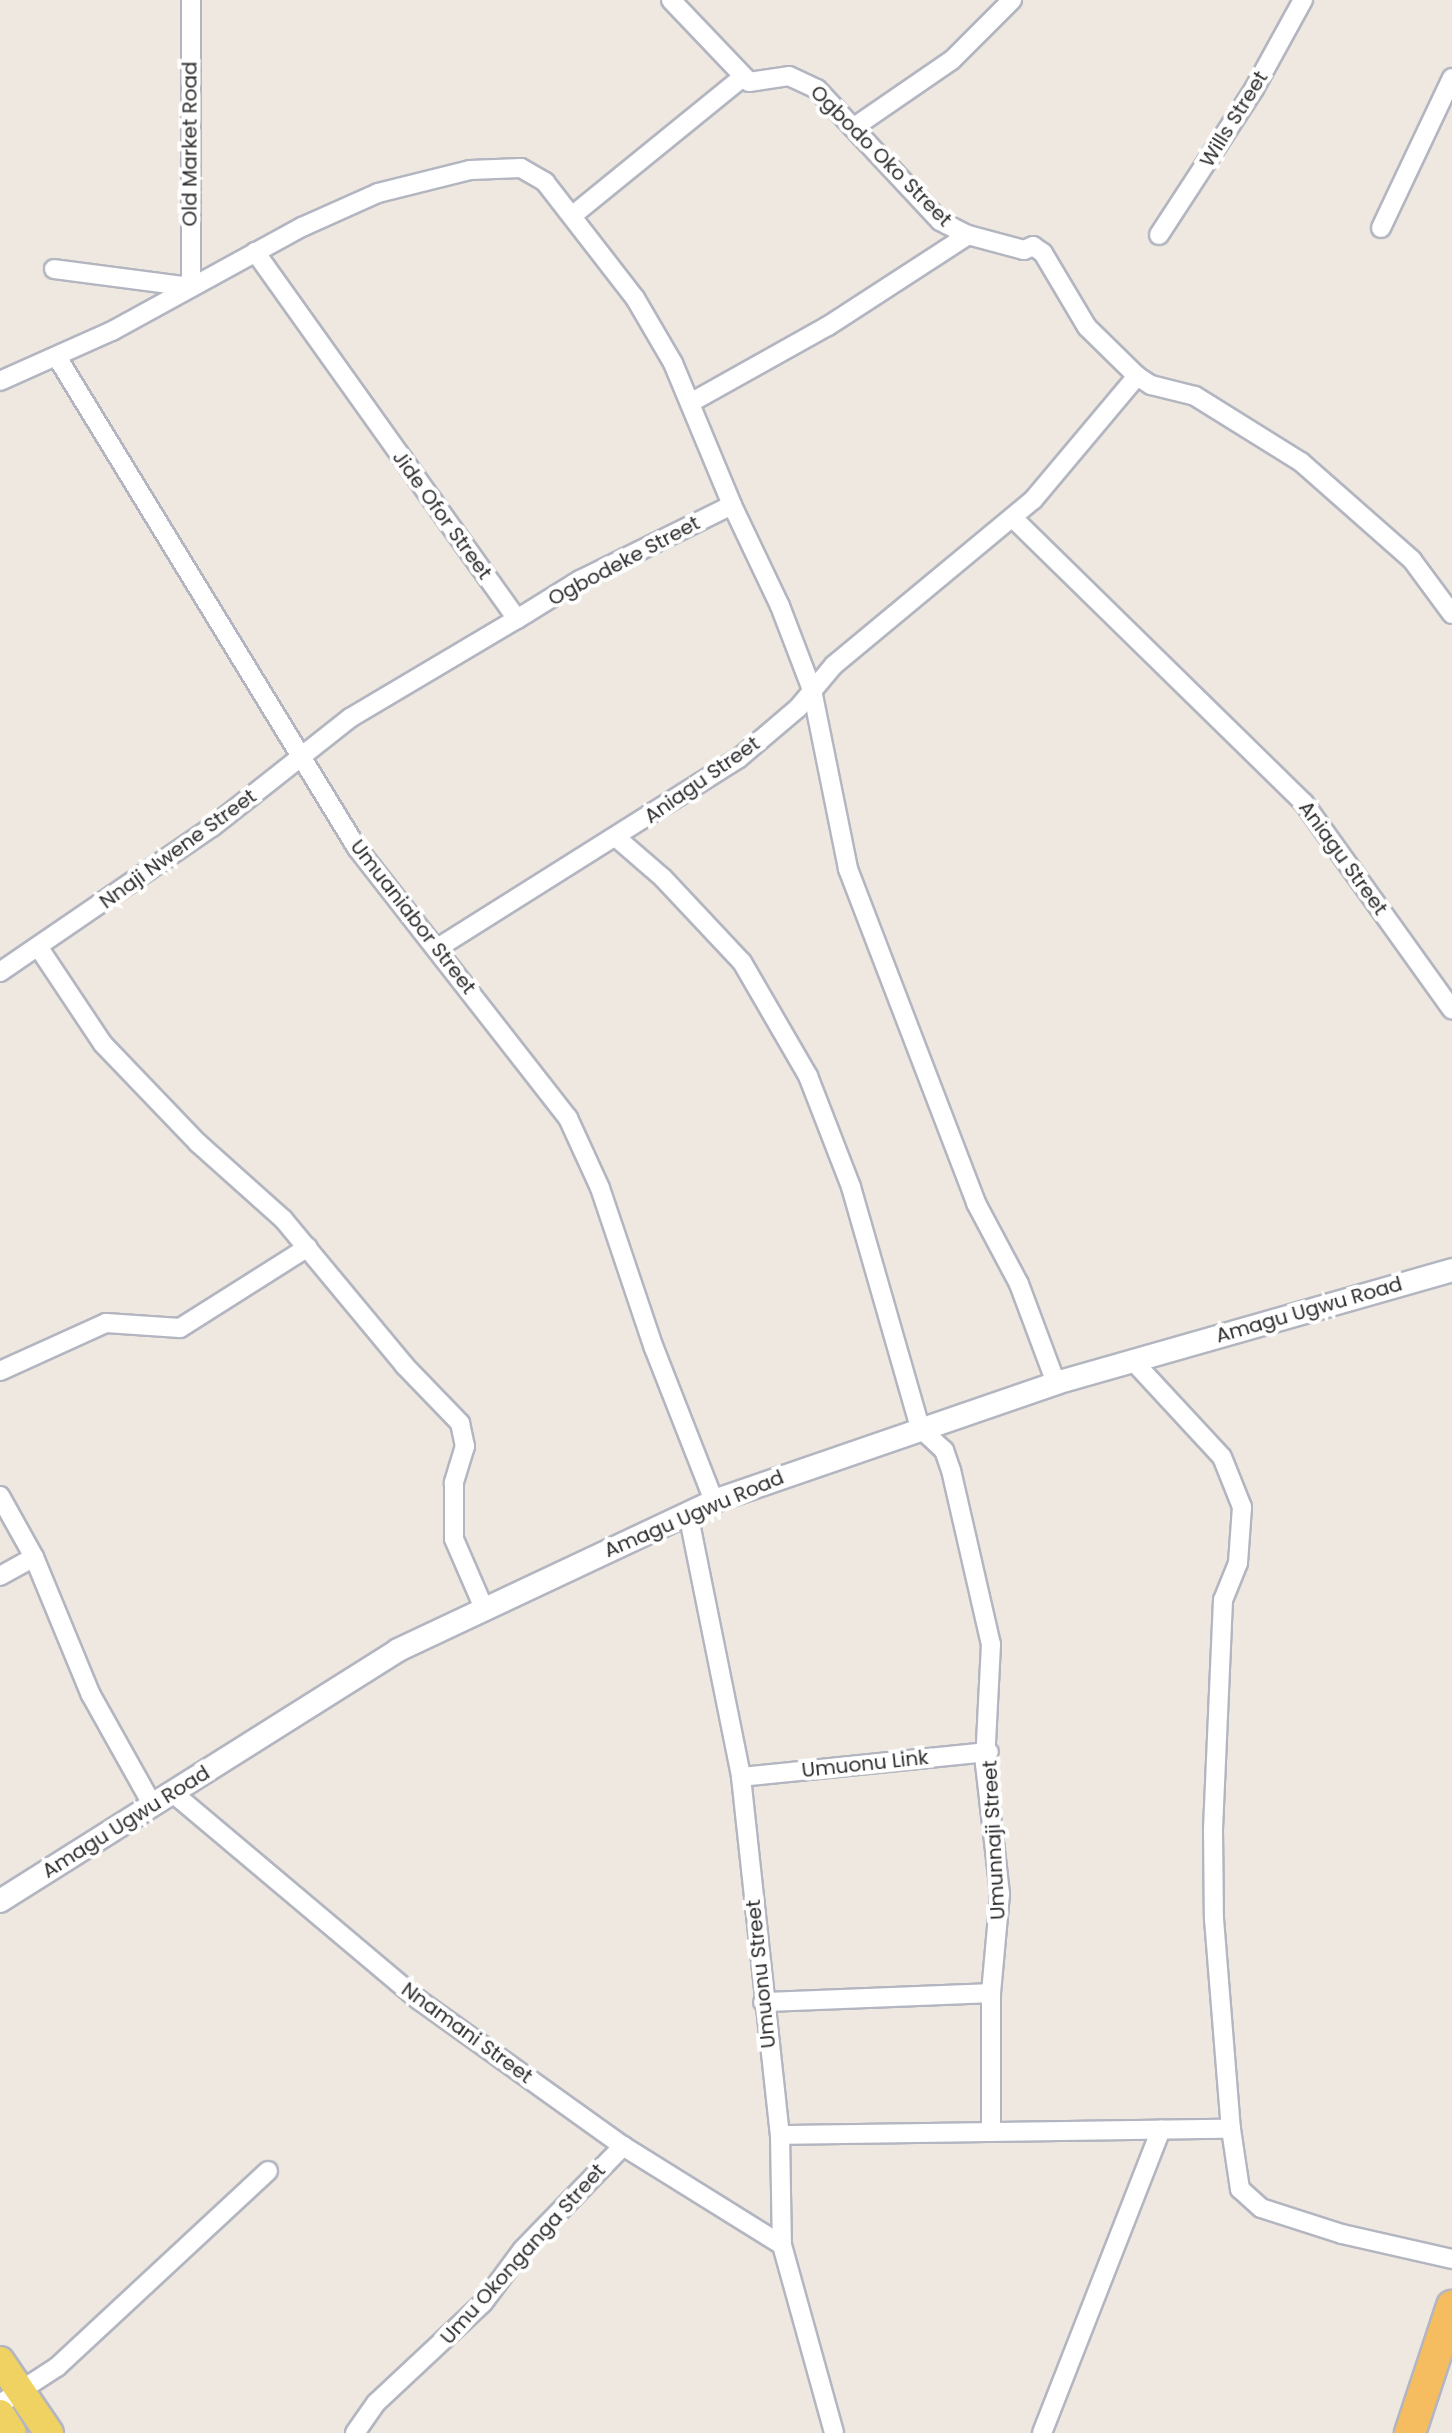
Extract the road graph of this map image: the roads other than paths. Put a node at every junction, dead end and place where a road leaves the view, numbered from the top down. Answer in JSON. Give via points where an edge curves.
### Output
{"nodes":[{"id":1,"x":191,"y":0,"type":"edge"},
{"id":2,"x":671,"y":0,"type":"edge"},
{"id":3,"x":1012,"y":0,"type":"edge"},
{"id":4,"x":1303,"y":0,"type":"edge"},
{"id":5,"x":743,"y":77,"type":"junction"},
{"id":6,"x":1452,"y":78,"type":"edge"},
{"id":7,"x":853,"y":128,"type":"junction"},
{"id":8,"x":573,"y":215,"type":"junction"},
{"id":9,"x":1381,"y":228,"type":"dead end"},
{"id":10,"x":968,"y":235,"type":"junction"},
{"id":11,"x":1159,"y":235,"type":"dead end"},
{"id":12,"x":255,"y":252,"type":"junction"},
{"id":13,"x":54,"y":269,"type":"dead end"},
{"id":14,"x":191,"y":287,"type":"junction"},
{"id":15,"x":57,"y":357,"type":"junction"},
{"id":16,"x":1137,"y":376,"type":"junction"},
{"id":17,"x":0,"y":381,"type":"edge"},
{"id":18,"x":690,"y":403,"type":"junction"},
{"id":19,"x":732,"y":505,"type":"junction"},
{"id":20,"x":1013,"y":518,"type":"junction"},
{"id":21,"x":1452,"y":614,"type":"edge"},
{"id":22,"x":517,"y":619,"type":"junction"},
{"id":23,"x":812,"y":690,"type":"junction"},
{"id":24,"x":303,"y":758,"type":"junction"},
{"id":25,"x":618,"y":839,"type":"junction"},
{"id":26,"x":439,"y":947,"type":"junction"},
{"id":27,"x":39,"y":948,"type":"junction"},
{"id":28,"x":0,"y":972,"type":"edge"},
{"id":29,"x":1452,"y":1010,"type":"edge"},
{"id":30,"x":308,"y":1247,"type":"junction"},
{"id":31,"x":1452,"y":1270,"type":"edge"},
{"id":32,"x":1134,"y":1362,"type":"junction"},
{"id":33,"x":0,"y":1371,"type":"edge"},
{"id":34,"x":1056,"y":1383,"type":"junction"},
{"id":35,"x":920,"y":1428,"type":"junction"},
{"id":36,"x":0,"y":1496,"type":"edge"},
{"id":37,"x":714,"y":1501,"type":"junction"},
{"id":38,"x":688,"y":1513,"type":"junction"},
{"id":39,"x":34,"y":1557,"type":"junction"},
{"id":40,"x":0,"y":1576,"type":"edge"},
{"id":41,"x":483,"y":1606,"type":"junction"},
{"id":42,"x":989,"y":1752,"type":"junction"},
{"id":43,"x":741,"y":1777,"type":"junction"},
{"id":44,"x":173,"y":1793,"type":"junction"},
{"id":45,"x":152,"y":1804,"type":"junction"},
{"id":46,"x":0,"y":1901,"type":"edge"},
{"id":47,"x":991,"y":1993,"type":"junction"},
{"id":48,"x":763,"y":2002,"type":"junction"},
{"id":49,"x":1231,"y":2129,"type":"junction"},
{"id":50,"x":1161,"y":2130,"type":"junction"},
{"id":51,"x":991,"y":2132,"type":"junction"},
{"id":52,"x":780,"y":2135,"type":"junction"},
{"id":53,"x":623,"y":2146,"type":"junction"},
{"id":54,"x":268,"y":2171,"type":"dead end"},
{"id":55,"x":782,"y":2245,"type":"junction"},
{"id":56,"x":1452,"y":2259,"type":"edge"},
{"id":57,"x":1452,"y":2306,"type":"edge"},
{"id":58,"x":0,"y":2361,"type":"edge"},
{"id":59,"x":9,"y":2398,"type":"edge"},
{"id":60,"x":0,"y":2414,"type":"edge"},
{"id":61,"x":827,"y":2431,"type":"edge"},
{"id":62,"x":358,"y":2432,"type":"edge"},
{"id":63,"x":12,"y":2433,"type":"edge"},
{"id":64,"x":49,"y":2433,"type":"edge"},
{"id":65,"x":1042,"y":2433,"type":"edge"},
{"id":66,"x":1410,"y":2433,"type":"edge"}],
"edges":[{"from":1,"to":14,"type":"street","name":"Old Market Road"},
{"from":2,"to":5,"type":"street"},
{"from":3,"to":7,"type":"street","via":[[952,60]]},
{"from":4,"to":11,"type":"street","name":"Wills Street","via":[[1254,89]]},
{"from":5,"to":7,"type":"street","name":"Ogbodo Oko Street","via":[[763,83],[789,76],[804,80]]},
{"from":5,"to":8,"type":"street"},
{"from":6,"to":9,"type":"street"},
{"from":7,"to":10,"type":"street","name":"Ogbodo Oko Street","via":[[940,221]]},
{"from":8,"to":12,"type":"street","via":[[545,182],[521,168],[470,170],[378,193]]},
{"from":8,"to":18,"type":"street","via":[[635,298]]},
{"from":10,"to":16,"type":"street","name":"Ogbodo Oko Street","via":[[1024,250],[1033,246],[1043,253],[1087,327]]},
{"from":10,"to":18,"type":"street","via":[[828,326]]},
{"from":12,"to":14,"type":"street"},
{"from":12,"to":22,"type":"street","name":"Jide Ofor Street"},
{"from":13,"to":14,"type":"street"},
{"from":14,"to":15,"type":"street"},
{"from":15,"to":17,"type":"street"},
{"from":15,"to":24,"type":"street","name":"Umuaniabor Street"},
{"from":16,"to":20,"type":"street","name":"Aniagu Street","via":[[1100,426]]},
{"from":16,"to":21,"type":"street","name":"Ogbodo Oko Street","via":[[1195,396],[1301,462],[1412,560]]},
{"from":18,"to":19,"type":"street"},
{"from":19,"to":22,"type":"street","name":"Ogbodeke Street","via":[[580,580]]},
{"from":19,"to":23,"type":"street"},
{"from":20,"to":23,"type":"street","name":"Aniagu Street","via":[[834,665]]},
{"from":20,"to":29,"type":"street","name":"Aniagu Street","via":[[1304,803]]},
{"from":22,"to":24,"type":"street","name":"Nnaji Nwene Street","via":[[350,718]]},
{"from":23,"to":25,"type":"street","name":"Aniagu Street","via":[[738,759]]},
{"from":23,"to":34,"type":"street","via":[[848,869],[976,1203],[1019,1284]]},
{"from":24,"to":26,"type":"street","name":"Umuaniabor Street","via":[[357,848]]},
{"from":24,"to":27,"type":"street","name":"Nnaji Nwene Street"},
{"from":25,"to":26,"type":"street","name":"Aniagu Street"},
{"from":25,"to":35,"type":"street","via":[[663,878],[742,962],[808,1076],[851,1187]]},
{"from":26,"to":37,"type":"street","name":"Umuaniabor Street","via":[[537,1075],[584,1150]]},
{"from":27,"to":28,"type":"street","name":"Nnaji Nwene Street"},
{"from":27,"to":30,"type":"street","via":[[103,1044]]},
{"from":30,"to":33,"type":"street","via":[[180,1328],[106,1323]]},
{"from":30,"to":41,"type":"street","via":[[404,1365],[460,1423],[465,1446],[454,1483],[452,1520],[463,1566]]},
{"from":31,"to":32,"type":"street","name":"Amagu Ugwu Road"},
{"from":32,"to":34,"type":"street","name":"Amagu Ugwu Road"},
{"from":32,"to":49,"type":"street","via":[[1222,1457],[1242,1507],[1238,1563],[1223,1600],[1213,1830],[1214,1919]]},
{"from":34,"to":35,"type":"street","name":"Amagu Ugwu Road"},
{"from":35,"to":37,"type":"street","name":"Amagu Ugwu Road"},
{"from":35,"to":42,"type":"street","name":"Umunnaji Street","via":[[944,1450],[980,1584],[991,1644]]},
{"from":36,"to":39,"type":"street"},
{"from":37,"to":38,"type":"street","name":"Amagu Ugwu Road"},
{"from":38,"to":41,"type":"street","name":"Amagu Ugwu Road"},
{"from":38,"to":43,"type":"street","name":"Umuonu Street"},
{"from":39,"to":40,"type":"street"},
{"from":39,"to":45,"type":"street","via":[[91,1695]]},
{"from":41,"to":44,"type":"street","name":"Amagu Ugwu Road","via":[[398,1650]]},
{"from":42,"to":43,"type":"street","name":"Umuonu Link"},
{"from":42,"to":47,"type":"street","name":"Umunnaji Street","via":[[985,1764],[1000,1894]]},
{"from":43,"to":48,"type":"street","name":"Umuonu Street"},
{"from":44,"to":45,"type":"street","name":"Amagu Ugwu Road"},
{"from":44,"to":53,"type":"street","name":"Nnamani Street","via":[[419,2000]]},
{"from":45,"to":46,"type":"street","name":"Amagu Ugwu Road"},
{"from":47,"to":48,"type":"street"},
{"from":47,"to":51,"type":"street","name":"Umunnaji Street"},
{"from":48,"to":52,"type":"street","name":"Umuonu Street"},
{"from":49,"to":50,"type":"street"},
{"from":49,"to":56,"type":"street","via":[[1240,2189],[1261,2208],[1342,2234]]},
{"from":50,"to":51,"type":"street"},
{"from":50,"to":65,"type":"street"},
{"from":51,"to":52,"type":"street"},
{"from":52,"to":55,"type":"street","name":"Umuonu Street"},
{"from":53,"to":55,"type":"street","name":"Nnamani Street"},
{"from":53,"to":62,"type":"street","name":"Umu Okonganga Street","via":[[523,2249],[483,2303],[376,2403]]},
{"from":54,"to":59,"type":"street","via":[[57,2367]]},
{"from":55,"to":61,"type":"street","name":"Umuonu Street"},
{"from":57,"to":66,"type":"highway"},
{"from":58,"to":59,"type":"main road"},
{"from":59,"to":64,"type":"main road"},
{"from":60,"to":63,"type":"main road"}]}
